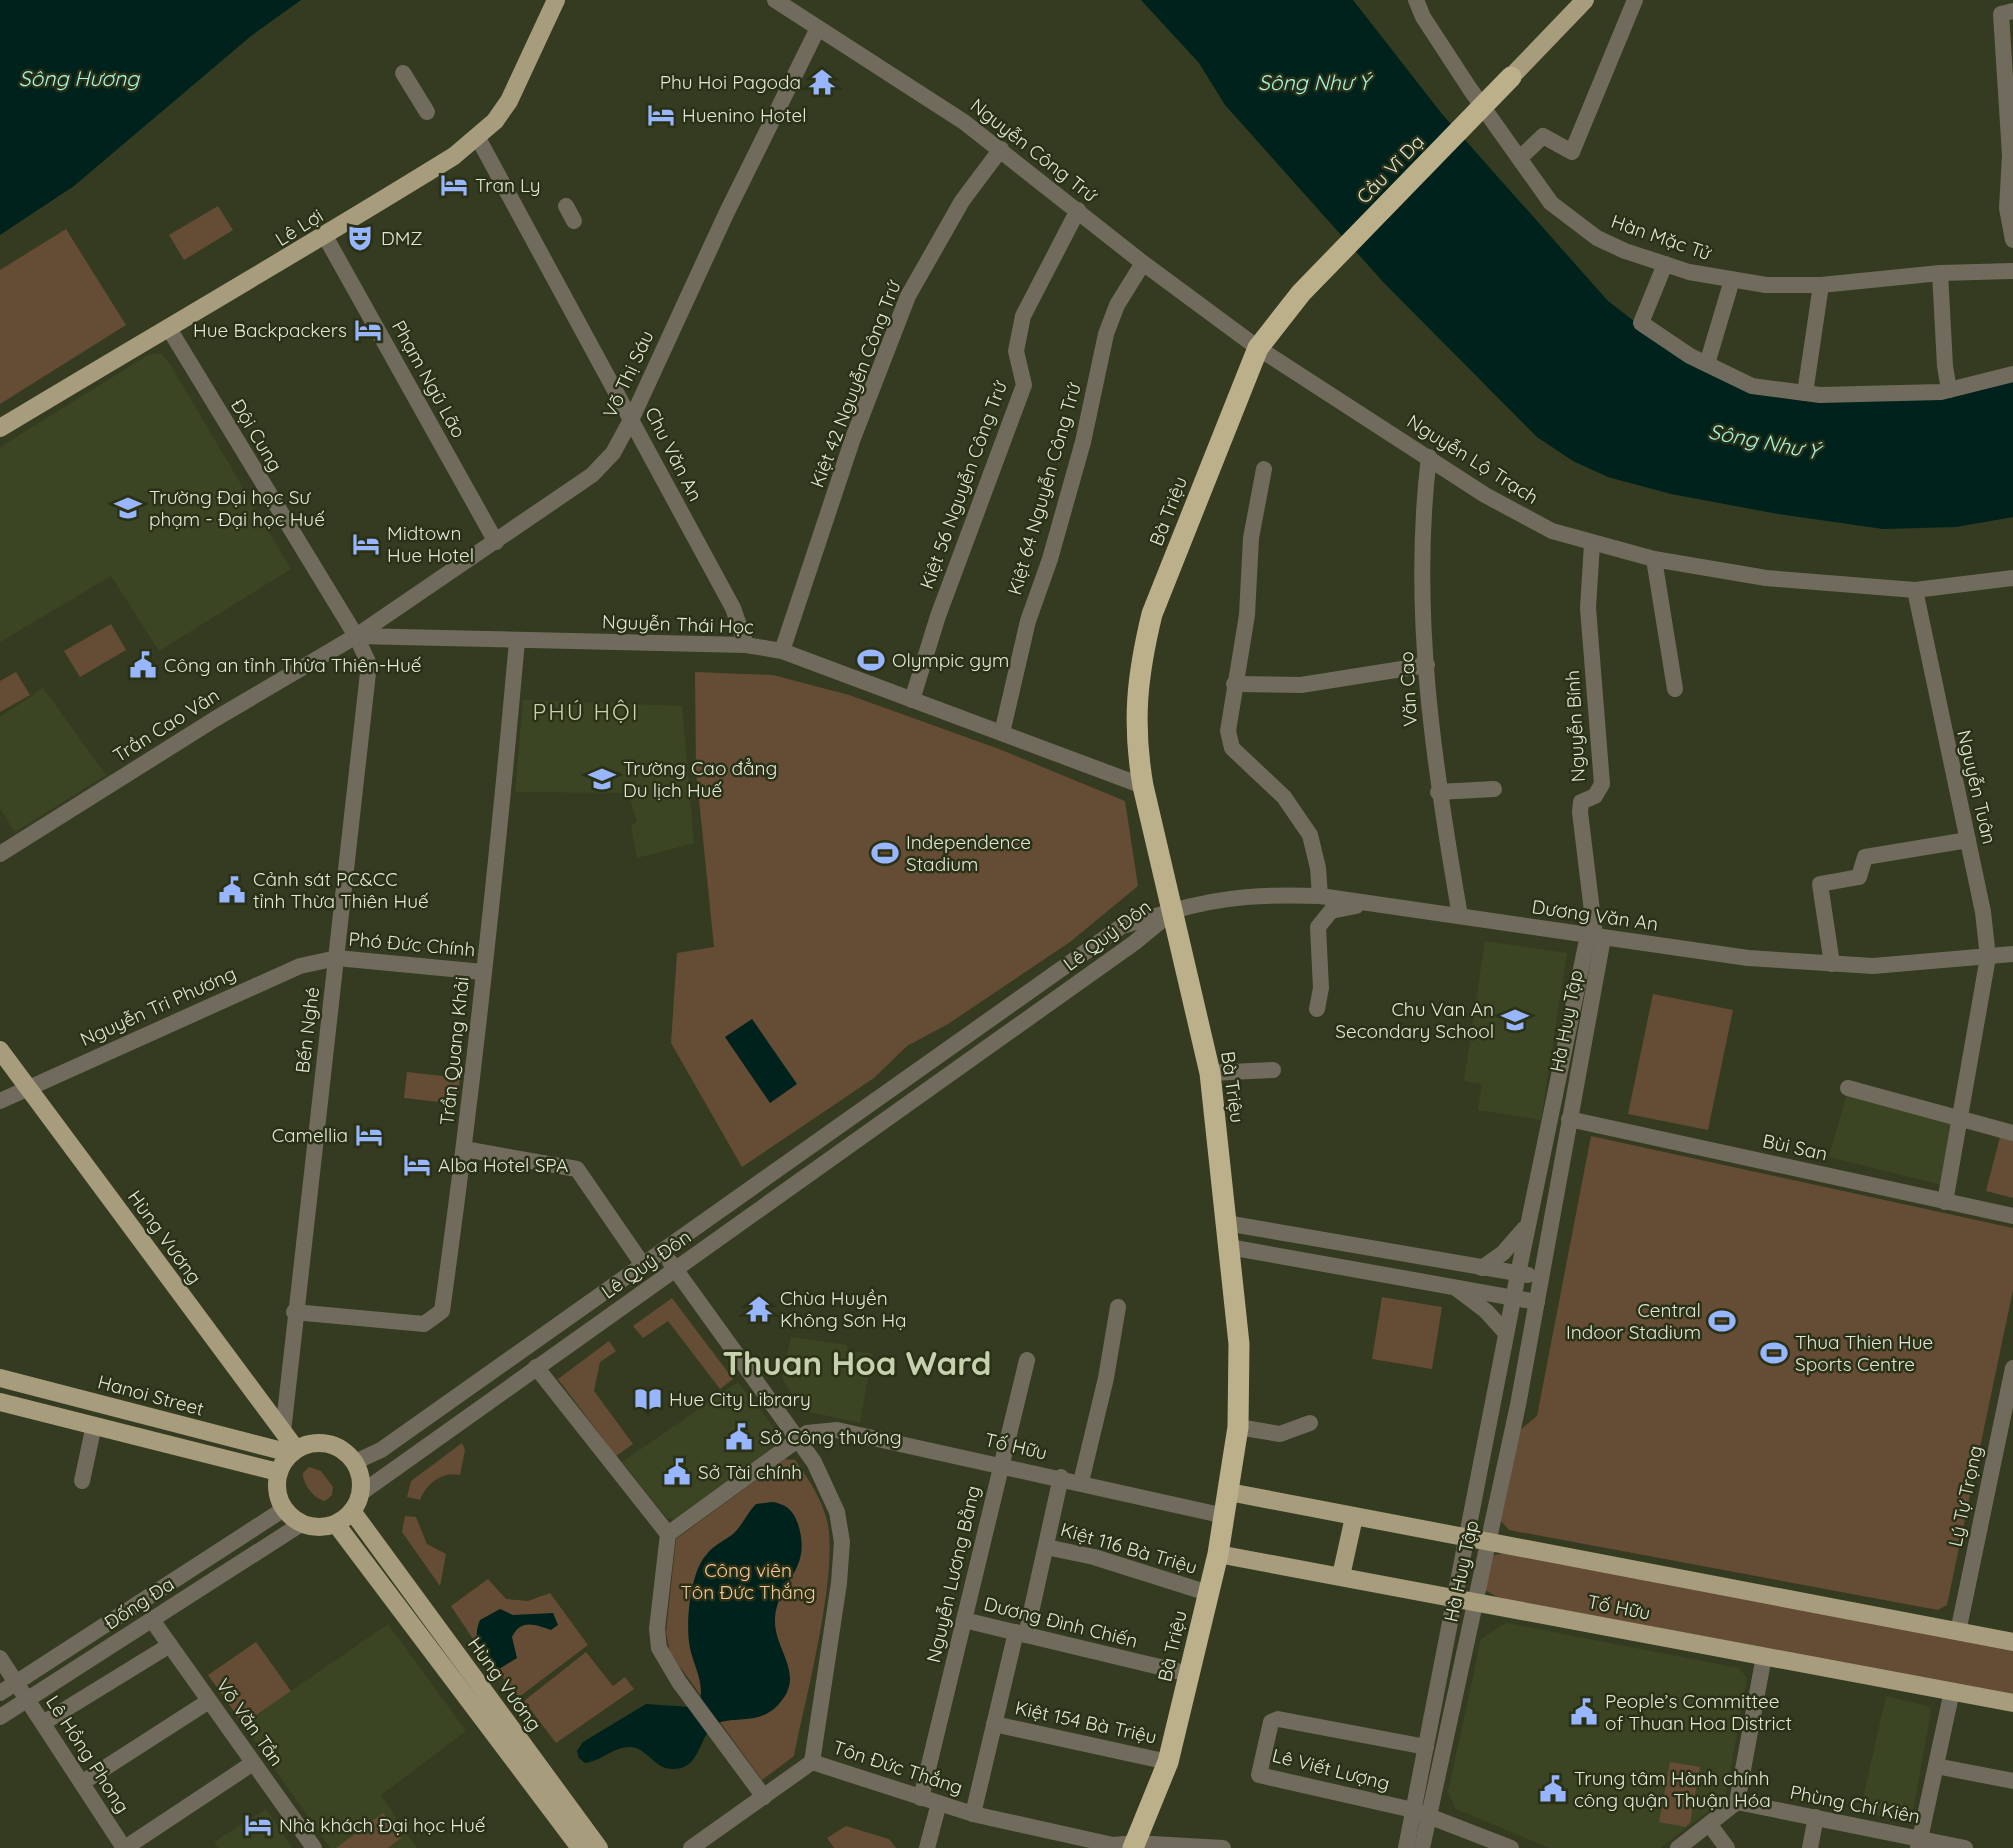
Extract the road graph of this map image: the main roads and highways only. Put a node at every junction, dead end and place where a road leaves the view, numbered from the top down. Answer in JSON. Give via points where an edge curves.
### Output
{"nodes":[{"id":1,"x":556,"y":0,"type":"edge"},
{"id":2,"x":1586,"y":0,"type":"edge"},
{"id":3,"x":1511,"y":77,"type":"joint"},
{"id":4,"x":1258,"y":348,"type":"joint"},
{"id":5,"x":0,"y":428,"type":"edge"},
{"id":6,"x":0,"y":1050,"type":"edge"},
{"id":7,"x":0,"y":1378,"type":"edge"},
{"id":8,"x":0,"y":1402,"type":"edge"},
{"id":9,"x":293,"y":1451,"type":"junction"},
{"id":10,"x":278,"y":1472,"type":"junction"},
{"id":11,"x":1229,"y":1492,"type":"junction"},
{"id":12,"x":352,"y":1511,"type":"junction"},
{"id":13,"x":1354,"y":1517,"type":"junction"},
{"id":14,"x":336,"y":1524,"type":"junction"},
{"id":15,"x":1217,"y":1554,"type":"junction"},
{"id":16,"x":1341,"y":1576,"type":"junction"},
{"id":17,"x":2013,"y":1643,"type":"edge"},
{"id":18,"x":2013,"y":1703,"type":"edge"},
{"id":19,"x":1134,"y":1845,"type":"edge"},
{"id":20,"x":580,"y":1848,"type":"edge"},
{"id":21,"x":598,"y":1848,"type":"edge"}],
"edges":[{"from":1,"to":5,"type":"main road","name":"Lê Lợi","via":[[509,101],[478,138],[325,236]]},
{"from":2,"to":3,"type":"main road"},
{"from":3,"to":4,"type":"highway","name":"Cầu Vĩ Dạ","via":[[1301,293]]},
{"from":4,"to":11,"type":"highway","name":"Bà Triệu","via":[[1152,614],[1136,692],[1136,743],[1143,786],[1210,1073],[1239,1344],[1238,1427]]},
{"from":6,"to":9,"type":"main road","name":"Hùng Vương"},
{"from":7,"to":9,"type":"main road","name":"Hanoi Street"},
{"from":8,"to":10,"type":"main road"},
{"from":9,"to":10,"type":"main road"},
{"from":9,"to":12,"type":"main road","via":[[306,1444],[328,1443],[355,1462],[361,1493]]},
{"from":10,"to":14,"type":"main road","via":[[278,1497],[284,1509],[301,1524]]},
{"from":11,"to":13,"type":"main road","name":"Tố Hữu"},
{"from":11,"to":15,"type":"highway","name":"Bà Triệu"},
{"from":12,"to":14,"type":"main road"},
{"from":12,"to":21,"type":"main road","name":"Hùng Vương"},
{"from":13,"to":16,"type":"main road"},
{"from":13,"to":17,"type":"main road","name":"Tố Hữu"},
{"from":14,"to":20,"type":"main road","name":"Hùng Vương"},
{"from":15,"to":16,"type":"main road","name":"Tố Hữu"},
{"from":15,"to":19,"type":"highway","name":"Bà Triệu","via":[[1168,1762]]},
{"from":16,"to":18,"type":"main road","name":"Tố Hữu"}]}
